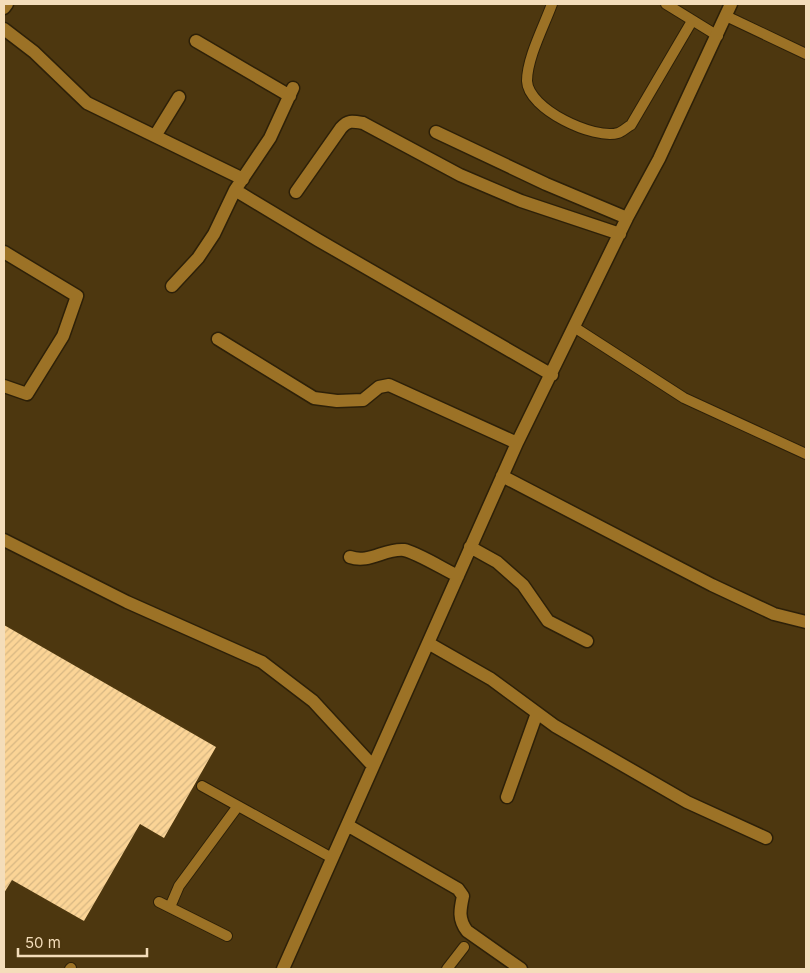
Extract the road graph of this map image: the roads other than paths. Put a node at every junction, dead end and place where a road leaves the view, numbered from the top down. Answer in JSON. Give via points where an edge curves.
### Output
{"nodes":[{"id":1,"x":6,"y":4,"type":"edge"},
{"id":2,"x":552,"y":4,"type":"edge"},
{"id":3,"x":666,"y":4,"type":"edge"},
{"id":4,"x":4,"y":8,"type":"edge"},
{"id":5,"x":729,"y":10,"type":"edge"},
{"id":6,"x":692,"y":21,"type":"junction"},
{"id":7,"x":4,"y":29,"type":"edge"},
{"id":8,"x":718,"y":36,"type":"junction"},
{"id":9,"x":196,"y":41,"type":"dead end"},
{"id":10,"x":806,"y":54,"type":"edge"},
{"id":11,"x":179,"y":97,"type":"dead end"},
{"id":12,"x":436,"y":132,"type":"dead end"},
{"id":13,"x":155,"y":136,"type":"junction"},
{"id":14,"x":243,"y":179,"type":"junction"},
{"id":15,"x":235,"y":190,"type":"junction"},
{"id":16,"x":296,"y":192,"type":"dead end"},
{"id":17,"x":627,"y":218,"type":"junction"},
{"id":18,"x":620,"y":234,"type":"junction"},
{"id":19,"x":4,"y":252,"type":"edge"},
{"id":20,"x":172,"y":286,"type":"dead end"},
{"id":21,"x":574,"y":327,"type":"junction"},
{"id":22,"x":218,"y":339,"type":"dead end"},
{"id":23,"x":552,"y":375,"type":"junction"},
{"id":24,"x":4,"y":386,"type":"edge"},
{"id":25,"x":517,"y":443,"type":"junction"},
{"id":26,"x":806,"y":454,"type":"edge"},
{"id":27,"x":502,"y":476,"type":"junction"},
{"id":28,"x":4,"y":540,"type":"edge"},
{"id":29,"x":470,"y":547,"type":"junction"},
{"id":30,"x":350,"y":557,"type":"dead end"},
{"id":31,"x":458,"y":576,"type":"junction"},
{"id":32,"x":806,"y":622,"type":"edge"},
{"id":33,"x":587,"y":641,"type":"dead end"},
{"id":34,"x":428,"y":643,"type":"junction"},
{"id":35,"x":537,"y":713,"type":"junction"},
{"id":36,"x":373,"y":766,"type":"junction"},
{"id":37,"x":202,"y":786,"type":"dead end"},
{"id":38,"x":507,"y":797,"type":"dead end"},
{"id":39,"x":238,"y":806,"type":"junction"},
{"id":40,"x":347,"y":825,"type":"junction"},
{"id":41,"x":766,"y":838,"type":"dead end"},
{"id":42,"x":332,"y":858,"type":"junction"},
{"id":43,"x":159,"y":902,"type":"dead end"},
{"id":44,"x":170,"y":907,"type":"junction"},
{"id":45,"x":227,"y":936,"type":"dead end"},
{"id":46,"x":464,"y":947,"type":"dead end"},
{"id":47,"x":283,"y":969,"type":"edge"},
{"id":48,"x":447,"y":969,"type":"edge"},
{"id":49,"x":521,"y":969,"type":"edge"}],
"edges":[{"from":1,"to":4,"type":"street"},
{"from":2,"to":6,"type":"lane","via":[[531,63],[527,82],[530,93],[556,116],[601,134],[618,133],[631,125]]},
{"from":3,"to":6,"type":"lane"},
{"from":5,"to":8,"type":"street"},
{"from":5,"to":10,"type":"lane"},
{"from":6,"to":8,"type":"lane"},
{"from":7,"to":13,"type":"street","via":[[34,52],[87,103]]},
{"from":8,"to":17,"type":"street"},
{"from":9,"to":14,"type":"street","via":[[292,92],[270,138]]},
{"from":11,"to":13,"type":"street"},
{"from":12,"to":17,"type":"street"},
{"from":13,"to":14,"type":"street"},
{"from":14,"to":15,"type":"street"},
{"from":15,"to":20,"type":"street","via":[[209,242]]},
{"from":15,"to":23,"type":"street"},
{"from":16,"to":18,"type":"street","via":[[341,128],[352,121],[460,175],[521,201]]},
{"from":17,"to":18,"type":"street"},
{"from":18,"to":21,"type":"street"},
{"from":19,"to":24,"type":"street","via":[[77,296],[63,336],[27,394]]},
{"from":21,"to":23,"type":"street"},
{"from":21,"to":26,"type":"lane","via":[[684,398]]},
{"from":22,"to":25,"type":"street","via":[[314,398],[338,402],[363,400],[379,387],[388,385]]},
{"from":23,"to":25,"type":"street"},
{"from":25,"to":27,"type":"street"},
{"from":27,"to":29,"type":"street"},
{"from":27,"to":32,"type":"street","via":[[712,585],[774,614]]},
{"from":28,"to":36,"type":"street","via":[[127,602],[262,662],[313,701]]},
{"from":29,"to":31,"type":"street"},
{"from":29,"to":33,"type":"street","via":[[497,562],[523,585],[548,620]]},
{"from":30,"to":31,"type":"street","via":[[366,559],[405,550]]},
{"from":31,"to":34,"type":"street"},
{"from":34,"to":35,"type":"street","via":[[491,679]]},
{"from":34,"to":36,"type":"street"},
{"from":35,"to":38,"type":"street"},
{"from":35,"to":41,"type":"street","via":[[687,802]]},
{"from":36,"to":40,"type":"street"},
{"from":37,"to":39,"type":"lane"},
{"from":39,"to":42,"type":"lane"},
{"from":39,"to":44,"type":"lane","via":[[179,886]]},
{"from":40,"to":42,"type":"street"},
{"from":40,"to":49,"type":"street","via":[[458,889],[463,896],[461,923]]},
{"from":42,"to":47,"type":"street"},
{"from":43,"to":44,"type":"lane"},
{"from":44,"to":45,"type":"lane"},
{"from":46,"to":48,"type":"lane"}]}
